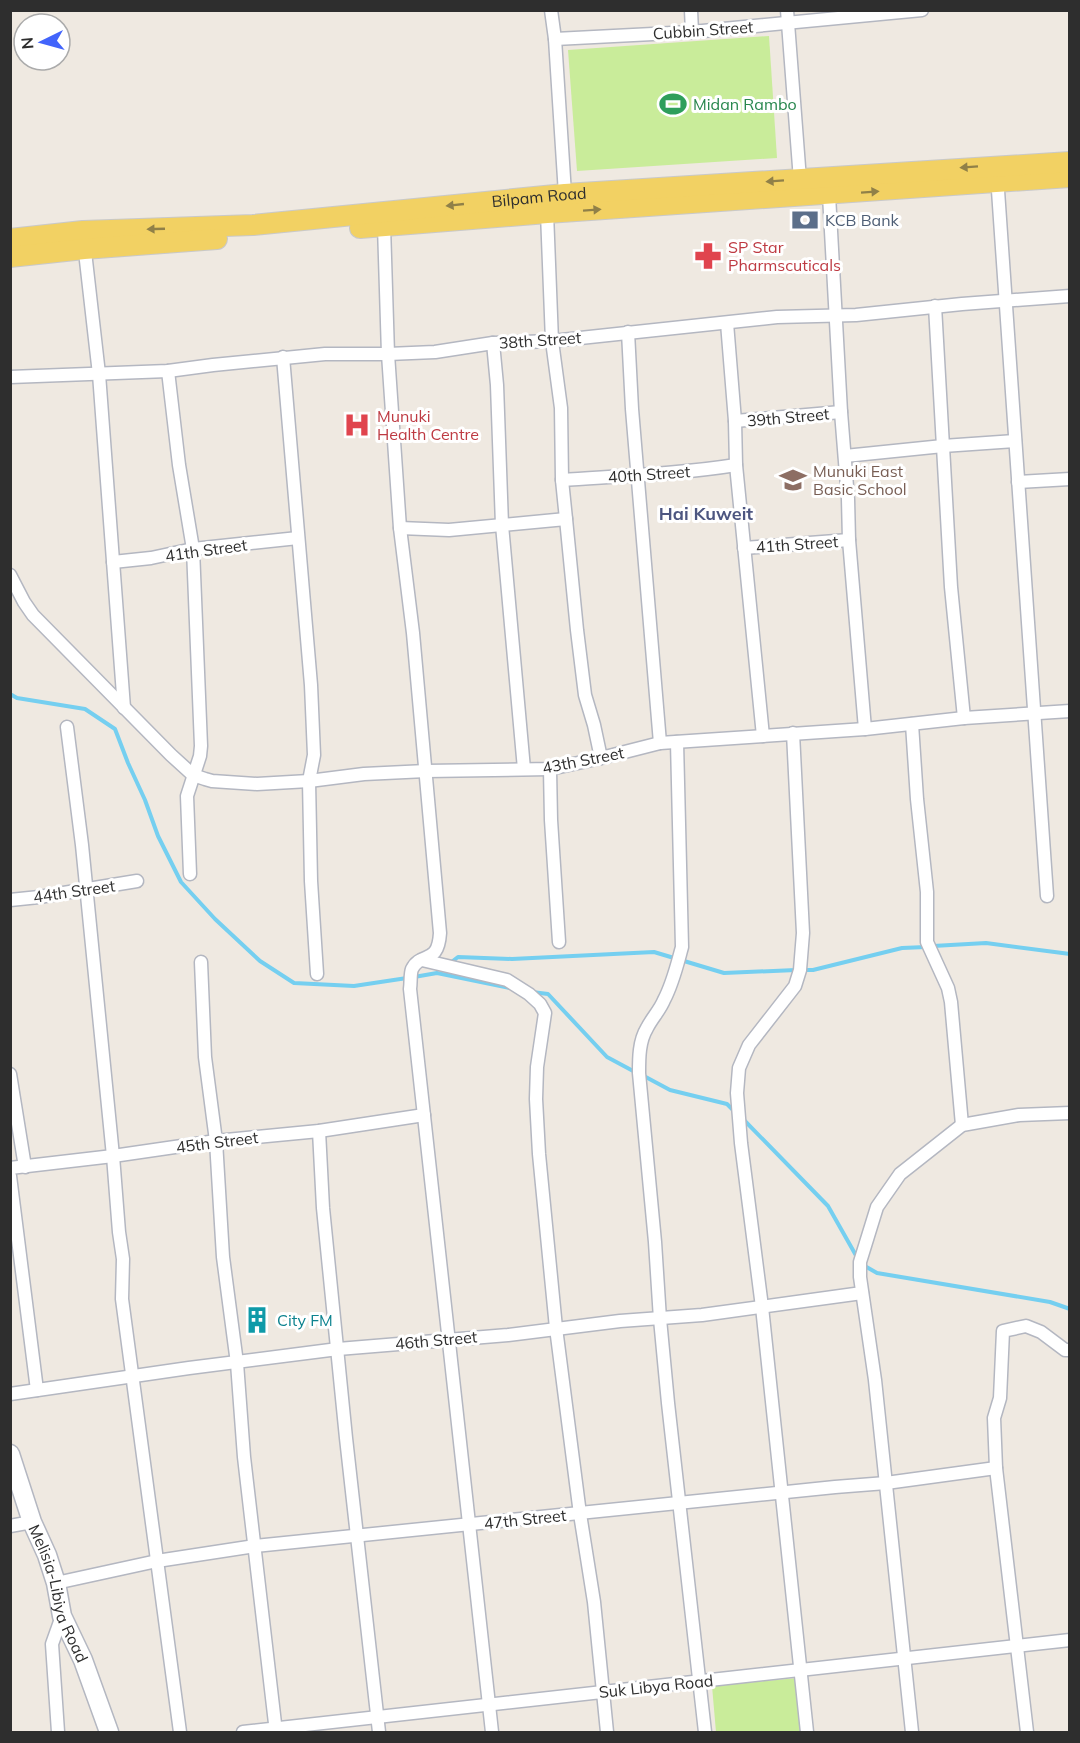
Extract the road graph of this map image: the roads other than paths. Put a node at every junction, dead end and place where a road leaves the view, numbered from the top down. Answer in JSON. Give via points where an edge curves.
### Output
{"nodes":[{"id":1,"x":551,"y":10,"type":"edge"},
{"id":2,"x":691,"y":10,"type":"edge"},
{"id":3,"x":787,"y":10,"type":"edge"},
{"id":4,"x":922,"y":10,"type":"edge"},
{"id":5,"x":788,"y":24,"type":"junction"},
{"id":6,"x":692,"y":32,"type":"junction"},
{"id":7,"x":555,"y":39,"type":"junction"},
{"id":8,"x":1070,"y":162,"type":"edge"},
{"id":9,"x":997,"y":174,"type":"junction"},
{"id":10,"x":1070,"y":177,"type":"edge"},
{"id":11,"x":800,"y":180,"type":"junction"},
{"id":12,"x":565,"y":194,"type":"junction"},
{"id":13,"x":829,"y":195,"type":"junction"},
{"id":14,"x":547,"y":213,"type":"junction"},
{"id":15,"x":384,"y":226,"type":"junction"},
{"id":16,"x":10,"y":239,"type":"edge"},
{"id":17,"x":84,"y":240,"type":"junction"},
{"id":18,"x":10,"y":257,"type":"edge"},
{"id":19,"x":1070,"y":296,"type":"edge"},
{"id":20,"x":1006,"y":300,"type":"junction"},
{"id":21,"x":935,"y":306,"type":"junction"},
{"id":22,"x":835,"y":315,"type":"junction"},
{"id":23,"x":727,"y":323,"type":"junction"},
{"id":24,"x":628,"y":332,"type":"junction"},
{"id":25,"x":552,"y":341,"type":"junction"},
{"id":26,"x":493,"y":343,"type":"junction"},
{"id":27,"x":388,"y":354,"type":"junction"},
{"id":28,"x":283,"y":357,"type":"junction"},
{"id":29,"x":168,"y":371,"type":"junction"},
{"id":30,"x":99,"y":374,"type":"junction"},
{"id":31,"x":10,"y":376,"type":"edge"},
{"id":32,"x":841,"y":412,"type":"junction"},
{"id":33,"x":735,"y":421,"type":"junction"},
{"id":34,"x":1015,"y":441,"type":"junction"},
{"id":35,"x":942,"y":446,"type":"junction"},
{"id":36,"x":845,"y":456,"type":"junction"},
{"id":37,"x":736,"y":465,"type":"junction"},
{"id":38,"x":638,"y":474,"type":"junction"},
{"id":39,"x":1070,"y":478,"type":"edge"},
{"id":40,"x":562,"y":480,"type":"junction"},
{"id":41,"x":1018,"y":482,"type":"junction"},
{"id":42,"x":566,"y":519,"type":"junction"},
{"id":43,"x":502,"y":525,"type":"junction"},
{"id":44,"x":400,"y":528,"type":"junction"},
{"id":45,"x":298,"y":538,"type":"junction"},
{"id":46,"x":849,"y":540,"type":"junction"},
{"id":47,"x":744,"y":548,"type":"junction"},
{"id":48,"x":193,"y":549,"type":"junction"},
{"id":49,"x":113,"y":562,"type":"junction"},
{"id":50,"x":10,"y":575,"type":"edge"},
{"id":51,"x":124,"y":708,"type":"junction"},
{"id":52,"x":1070,"y":711,"type":"edge"},
{"id":53,"x":1034,"y":714,"type":"junction"},
{"id":54,"x":964,"y":718,"type":"junction"},
{"id":55,"x":912,"y":724,"type":"junction"},
{"id":56,"x":67,"y":727,"type":"dead end"},
{"id":57,"x":865,"y":729,"type":"junction"},
{"id":58,"x":793,"y":733,"type":"junction"},
{"id":59,"x":763,"y":736,"type":"junction"},
{"id":60,"x":677,"y":742,"type":"junction"},
{"id":61,"x":660,"y":743,"type":"junction"},
{"id":62,"x":601,"y":758,"type":"junction"},
{"id":63,"x":524,"y":769,"type":"junction"},
{"id":64,"x":550,"y":769,"type":"junction"},
{"id":65,"x":426,"y":771,"type":"junction"},
{"id":66,"x":193,"y":775,"type":"junction"},
{"id":67,"x":309,"y":781,"type":"junction"},
{"id":68,"x":190,"y":874,"type":"dead end"},
{"id":69,"x":137,"y":881,"type":"dead end"},
{"id":70,"x":87,"y":890,"type":"junction"},
{"id":71,"x":1047,"y":896,"type":"dead end"},
{"id":72,"x":10,"y":900,"type":"edge"},
{"id":73,"x":559,"y":942,"type":"dead end"},
{"id":74,"x":422,"y":960,"type":"junction"},
{"id":75,"x":201,"y":962,"type":"dead end"},
{"id":76,"x":317,"y":974,"type":"dead end"},
{"id":77,"x":10,"y":1074,"type":"edge"},
{"id":78,"x":1070,"y":1113,"type":"edge"},
{"id":79,"x":424,"y":1115,"type":"junction"},
{"id":80,"x":962,"y":1125,"type":"junction"},
{"id":81,"x":319,"y":1131,"type":"junction"},
{"id":82,"x":216,"y":1141,"type":"junction"},
{"id":83,"x":113,"y":1156,"type":"junction"},
{"id":84,"x":25,"y":1167,"type":"junction"},
{"id":85,"x":10,"y":1168,"type":"edge"},
{"id":86,"x":10,"y":1176,"type":"edge"},
{"id":87,"x":862,"y":1293,"type":"junction"},
{"id":88,"x":762,"y":1307,"type":"junction"},
{"id":89,"x":660,"y":1319,"type":"junction"},
{"id":90,"x":556,"y":1328,"type":"junction"},
{"id":91,"x":449,"y":1340,"type":"junction"},
{"id":92,"x":338,"y":1349,"type":"junction"},
{"id":93,"x":1070,"y":1350,"type":"edge"},
{"id":94,"x":237,"y":1363,"type":"junction"},
{"id":95,"x":133,"y":1376,"type":"junction"},
{"id":96,"x":37,"y":1390,"type":"junction"},
{"id":97,"x":10,"y":1394,"type":"edge"},
{"id":98,"x":10,"y":1454,"type":"edge"},
{"id":99,"x":996,"y":1468,"type":"junction"},
{"id":100,"x":886,"y":1483,"type":"junction"},
{"id":101,"x":782,"y":1492,"type":"junction"},
{"id":102,"x":680,"y":1503,"type":"junction"},
{"id":103,"x":580,"y":1514,"type":"junction"},
{"id":104,"x":32,"y":1522,"type":"junction"},
{"id":105,"x":469,"y":1525,"type":"junction"},
{"id":106,"x":10,"y":1526,"type":"edge"},
{"id":107,"x":357,"y":1535,"type":"junction"},
{"id":108,"x":255,"y":1546,"type":"junction"},
{"id":109,"x":157,"y":1561,"type":"junction"},
{"id":110,"x":56,"y":1583,"type":"junction"},
{"id":111,"x":62,"y":1616,"type":"junction"},
{"id":112,"x":1070,"y":1640,"type":"edge"},
{"id":113,"x":1017,"y":1646,"type":"junction"},
{"id":114,"x":903,"y":1658,"type":"junction"},
{"id":115,"x":801,"y":1670,"type":"junction"},
{"id":116,"x":700,"y":1681,"type":"junction"},
{"id":117,"x":603,"y":1692,"type":"junction"},
{"id":118,"x":489,"y":1705,"type":"junction"},
{"id":119,"x":377,"y":1717,"type":"junction"},
{"id":120,"x":275,"y":1731,"type":"edge"},
{"id":121,"x":58,"y":1732,"type":"edge"},
{"id":122,"x":109,"y":1732,"type":"edge"},
{"id":123,"x":180,"y":1732,"type":"edge"},
{"id":124,"x":243,"y":1732,"type":"edge"},
{"id":125,"x":379,"y":1732,"type":"edge"},
{"id":126,"x":492,"y":1732,"type":"edge"},
{"id":127,"x":607,"y":1732,"type":"edge"},
{"id":128,"x":705,"y":1732,"type":"edge"},
{"id":129,"x":807,"y":1732,"type":"edge"},
{"id":130,"x":912,"y":1732,"type":"edge"},
{"id":131,"x":1027,"y":1732,"type":"edge"}],
"edges":[{"from":1,"to":7,"type":"street"},
{"from":2,"to":6,"type":"street"},
{"from":3,"to":5,"type":"street"},
{"from":4,"to":5,"type":"street","name":"Cubbin Street"},
{"from":5,"to":6,"type":"street","name":"Cubbin Street"},
{"from":5,"to":11,"type":"street"},
{"from":6,"to":7,"type":"street","name":"Cubbin Street"},
{"from":7,"to":12,"type":"street"},
{"from":8,"to":9,"type":"main road","name":"Bilpam Road"},
{"from":9,"to":10,"type":"main road","name":"Bilpam Road"},
{"from":9,"to":11,"type":"main road","name":"Bilpam Road","one_way":true},
{"from":13,"to":9,"type":"main road","name":"Bilpam Road","one_way":true},
{"from":9,"to":20,"type":"street"},
{"from":11,"to":12,"type":"main road","name":"Bilpam Road","one_way":true},
{"from":12,"to":17,"type":"main road","name":"Bilpam Road","one_way":true},
{"from":14,"to":13,"type":"main road","name":"Bilpam Road","one_way":true},
{"from":13,"to":22,"type":"street"},
{"from":14,"to":15,"type":"main road","name":"Bilpam Road"},
{"from":14,"to":25,"type":"street"},
{"from":15,"to":17,"type":"main road","name":"Bilpam Road"},
{"from":15,"to":27,"type":"street"},
{"from":16,"to":17,"type":"main road","name":"Bilpam Road"},
{"from":17,"to":18,"type":"main road","name":"Bilpam Road"},
{"from":17,"to":30,"type":"street"},
{"from":19,"to":20,"type":"street","name":"38th Street"},
{"from":20,"to":21,"type":"street","name":"38th Street"},
{"from":20,"to":34,"type":"street"},
{"from":21,"to":22,"type":"street","name":"38th Street"},
{"from":21,"to":35,"type":"street"},
{"from":22,"to":23,"type":"street","name":"38th Street"},
{"from":22,"to":32,"type":"street"},
{"from":23,"to":24,"type":"street","name":"38th Street"},
{"from":23,"to":33,"type":"street"},
{"from":24,"to":25,"type":"street","name":"38th Street"},
{"from":24,"to":38,"type":"street"},
{"from":25,"to":26,"type":"street","name":"38th Street"},
{"from":25,"to":40,"type":"street","via":[[561,408]]},
{"from":26,"to":27,"type":"street","name":"38th Street"},
{"from":26,"to":43,"type":"street"},
{"from":27,"to":28,"type":"street","name":"38th Street"},
{"from":27,"to":44,"type":"street"},
{"from":28,"to":29,"type":"street","name":"38th Street"},
{"from":28,"to":45,"type":"street"},
{"from":29,"to":30,"type":"street","name":"38th Street"},
{"from":29,"to":48,"type":"street"},
{"from":30,"to":31,"type":"street","name":"38th Street"},
{"from":30,"to":49,"type":"street"},
{"from":32,"to":33,"type":"street","name":"39th Street"},
{"from":32,"to":36,"type":"street"},
{"from":33,"to":37,"type":"street"},
{"from":34,"to":35,"type":"street"},
{"from":34,"to":41,"type":"street"},
{"from":35,"to":36,"type":"street"},
{"from":35,"to":54,"type":"street"},
{"from":36,"to":46,"type":"street"},
{"from":37,"to":38,"type":"street","name":"40th Street"},
{"from":37,"to":47,"type":"street"},
{"from":38,"to":40,"type":"street","name":"40th Street"},
{"from":38,"to":61,"type":"street"},
{"from":39,"to":41,"type":"street"},
{"from":40,"to":42,"type":"street"},
{"from":41,"to":53,"type":"street"},
{"from":42,"to":43,"type":"street"},
{"from":42,"to":62,"type":"street","via":[[585,695]]},
{"from":43,"to":44,"type":"street","via":[[450,530]]},
{"from":43,"to":63,"type":"street"},
{"from":44,"to":65,"type":"street"},
{"from":45,"to":48,"type":"street","name":"41th Street"},
{"from":45,"to":67,"type":"street","via":[[312,704],[314,755]]},
{"from":46,"to":47,"type":"street","name":"41th Street"},
{"from":46,"to":57,"type":"street"},
{"from":47,"to":59,"type":"street"},
{"from":48,"to":49,"type":"street","name":"41th Street"},
{"from":48,"to":66,"type":"street","via":[[201,746]]},
{"from":49,"to":51,"type":"street"},
{"from":50,"to":51,"type":"street","name":"43th Street","via":[[33,615]]},
{"from":51,"to":66,"type":"street","name":"43th Street"},
{"from":52,"to":53,"type":"street","name":"43th Street"},
{"from":53,"to":54,"type":"street","name":"43th Street"},
{"from":53,"to":71,"type":"street"},
{"from":54,"to":55,"type":"street","name":"43th Street"},
{"from":55,"to":57,"type":"street","name":"43th Street"},
{"from":55,"to":80,"type":"street","via":[[928,946],[951,1002]]},
{"from":56,"to":70,"type":"street"},
{"from":57,"to":58,"type":"street","name":"43th Street"},
{"from":58,"to":59,"type":"street","name":"43th Street"},
{"from":58,"to":88,"type":"street","via":[[803,933],[800,970],[795,986],[749,1046],[740,1068],[737,1093]]},
{"from":59,"to":60,"type":"street","name":"43th Street"},
{"from":60,"to":61,"type":"street","name":"43th Street"},
{"from":60,"to":89,"type":"street","via":[[682,947],[676,974],[665,1000],[646,1028],[639,1052]]},
{"from":61,"to":62,"type":"street","name":"43th Street"},
{"from":62,"to":64,"type":"street","name":"43th Street"},
{"from":63,"to":64,"type":"street","name":"43th Street"},
{"from":63,"to":65,"type":"street","name":"43th Street"},
{"from":64,"to":73,"type":"street"},
{"from":65,"to":67,"type":"street","name":"43th Street"},
{"from":65,"to":74,"type":"street","via":[[440,933],[435,953]]},
{"from":66,"to":67,"type":"street","name":"43th Street","via":[[212,782]]},
{"from":66,"to":68,"type":"street","via":[[188,796]]},
{"from":67,"to":76,"type":"street"},
{"from":69,"to":70,"type":"street","name":"44th Street"},
{"from":70,"to":72,"type":"street","name":"44th Street"},
{"from":70,"to":83,"type":"street"},
{"from":74,"to":79,"type":"street","via":[[411,970],[410,989]]},
{"from":74,"to":90,"type":"street","via":[[507,980],[530,994],[545,1013],[536,1099]]},
{"from":75,"to":82,"type":"street","via":[[205,1057]]},
{"from":77,"to":84,"type":"street"},
{"from":78,"to":80,"type":"street","via":[[1019,1114]]},
{"from":79,"to":81,"type":"street","name":"45th Street"},
{"from":79,"to":91,"type":"street"},
{"from":80,"to":87,"type":"street","via":[[900,1174],[877,1207],[860,1262]]},
{"from":81,"to":82,"type":"street","name":"45th Street"},
{"from":81,"to":92,"type":"street"},
{"from":82,"to":83,"type":"street","name":"45th Street"},
{"from":82,"to":94,"type":"street","via":[[223,1257]]},
{"from":83,"to":84,"type":"street","name":"45th Street"},
{"from":83,"to":95,"type":"street","via":[[123,1259],[122,1299]]},
{"from":84,"to":85,"type":"street","name":"45th Street"},
{"from":86,"to":96,"type":"street"},
{"from":87,"to":88,"type":"street","name":"46th Street"},
{"from":87,"to":100,"type":"street"},
{"from":88,"to":89,"type":"street","name":"46th Street"},
{"from":88,"to":101,"type":"street"},
{"from":89,"to":90,"type":"street","name":"46th Street"},
{"from":89,"to":102,"type":"street"},
{"from":90,"to":91,"type":"street","name":"46th Street"},
{"from":90,"to":103,"type":"street"},
{"from":91,"to":92,"type":"street","name":"46th Street"},
{"from":91,"to":105,"type":"street"},
{"from":92,"to":94,"type":"street","name":"46th Street"},
{"from":92,"to":107,"type":"street"},
{"from":93,"to":99,"type":"street","via":[[1026,1326],[1003,1332],[1000,1398],[994,1418]]},
{"from":94,"to":95,"type":"street","name":"46th Street"},
{"from":94,"to":108,"type":"street"},
{"from":95,"to":96,"type":"street","name":"46th Street"},
{"from":95,"to":109,"type":"street"},
{"from":96,"to":97,"type":"street","name":"46th Street"},
{"from":98,"to":104,"type":"main road","name":"Melisia-Libiya Road"},
{"from":99,"to":100,"type":"street","name":"47th Street"},
{"from":99,"to":113,"type":"street"},
{"from":100,"to":101,"type":"street","name":"47th Street"},
{"from":100,"to":114,"type":"street"},
{"from":101,"to":102,"type":"street","name":"47th Street"},
{"from":101,"to":115,"type":"street"},
{"from":102,"to":103,"type":"street","name":"47th Street"},
{"from":102,"to":116,"type":"street"},
{"from":103,"to":105,"type":"street","name":"47th Street"},
{"from":103,"to":117,"type":"street"},
{"from":104,"to":106,"type":"street"},
{"from":104,"to":110,"type":"main road","name":"Melisia-Libiya Road"},
{"from":105,"to":107,"type":"street","name":"47th Street"},
{"from":105,"to":118,"type":"street"},
{"from":107,"to":108,"type":"street","name":"47th Street"},
{"from":107,"to":119,"type":"street"},
{"from":108,"to":109,"type":"street","name":"47th Street"},
{"from":108,"to":120,"type":"street"},
{"from":109,"to":110,"type":"street","name":"47th Street"},
{"from":109,"to":123,"type":"street"},
{"from":110,"to":111,"type":"main road","name":"Melisia-Libiya Road"},
{"from":111,"to":121,"type":"street","via":[[52,1644]]},
{"from":111,"to":122,"type":"main road","name":"Melisia-Libiya Road"},
{"from":112,"to":113,"type":"street","name":"Suk Libya Road"},
{"from":113,"to":114,"type":"street","name":"Suk Libya Road"},
{"from":113,"to":131,"type":"street"},
{"from":114,"to":115,"type":"street","name":"Suk Libya Road"},
{"from":114,"to":130,"type":"street"},
{"from":115,"to":116,"type":"street","name":"Suk Libya Road"},
{"from":115,"to":129,"type":"street"},
{"from":116,"to":117,"type":"street","name":"Suk Libya Road"},
{"from":116,"to":128,"type":"street"},
{"from":117,"to":118,"type":"street","name":"Suk Libya Road"},
{"from":117,"to":127,"type":"street"},
{"from":118,"to":119,"type":"street","name":"Suk Libya Road"},
{"from":118,"to":126,"type":"street"},
{"from":119,"to":120,"type":"street","name":"Suk Libya Road"},
{"from":119,"to":125,"type":"street"},
{"from":120,"to":124,"type":"street","name":"Suk Libya Road"}]}
